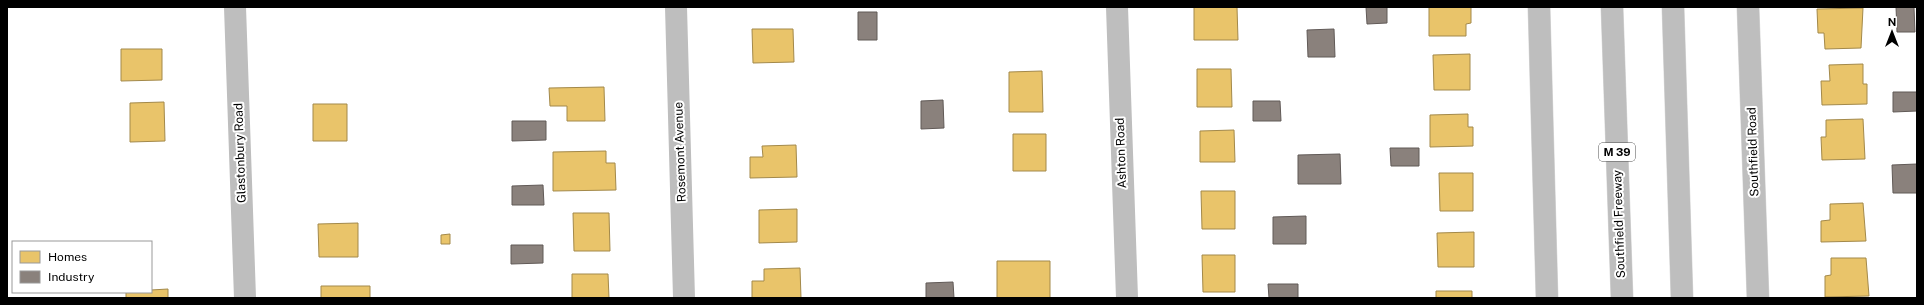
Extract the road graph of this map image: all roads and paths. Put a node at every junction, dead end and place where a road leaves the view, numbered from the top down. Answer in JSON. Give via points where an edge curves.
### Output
{"nodes":[{"id":1,"x":235,"y":7,"type":"edge"},
{"id":2,"x":676,"y":7,"type":"edge"},
{"id":3,"x":1117,"y":7,"type":"edge"},
{"id":4,"x":1539,"y":7,"type":"edge"},
{"id":5,"x":1612,"y":7,"type":"edge"},
{"id":6,"x":1673,"y":7,"type":"edge"},
{"id":7,"x":1748,"y":7,"type":"edge"},
{"id":8,"x":246,"y":298,"type":"edge"},
{"id":9,"x":684,"y":298,"type":"edge"},
{"id":10,"x":1127,"y":298,"type":"edge"},
{"id":11,"x":1548,"y":298,"type":"edge"},
{"id":12,"x":1622,"y":298,"type":"edge"},
{"id":13,"x":1682,"y":298,"type":"edge"},
{"id":14,"x":1758,"y":298,"type":"edge"}],
"edges":[{"from":1,"to":8,"type":"main road","name":"Glastonbury Road"},
{"from":2,"to":9,"type":"main road","name":"Rosemont Avenue"},
{"from":3,"to":10,"type":"main road","name":"Ashton Road"},
{"from":4,"to":11,"type":"main road"},
{"from":5,"to":12,"type":"main road","name":"Southfield Freeway","number":"M 39"},
{"from":6,"to":13,"type":"main road"},
{"from":7,"to":14,"type":"main road","name":"Southfield Road"}]}
